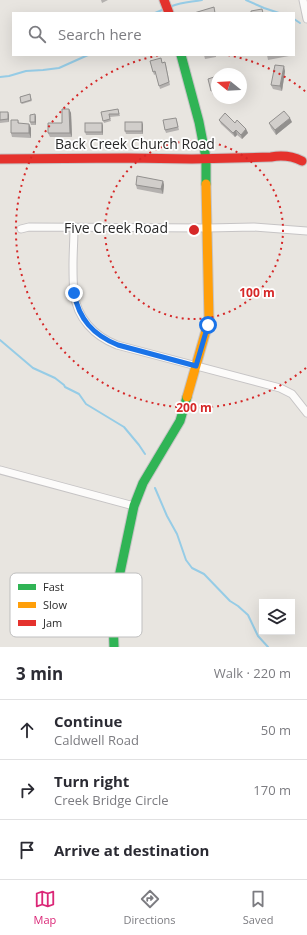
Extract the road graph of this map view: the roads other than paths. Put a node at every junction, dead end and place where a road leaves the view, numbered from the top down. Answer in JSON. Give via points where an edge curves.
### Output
{"nodes":[{"id":1,"x":164,"y":0,"type":"edge"},
{"id":2,"x":303,"y":0,"type":"edge"},
{"id":3,"x":169,"y":12,"type":"edge"},
{"id":4,"x":307,"y":19,"type":"edge"},
{"id":5,"x":181,"y":56,"type":"edge"},
{"id":6,"x":206,"y":158,"type":"junction"},
{"id":7,"x":0,"y":159,"type":"edge"},
{"id":8,"x":305,"y":160,"type":"edge"},
{"id":9,"x":74,"y":227,"type":"junction"},
{"id":10,"x":208,"y":228,"type":"junction"},
{"id":11,"x":21,"y":229,"type":"dead end"},
{"id":12,"x":307,"y":231,"type":"edge"},
{"id":13,"x":196,"y":366,"type":"junction"},
{"id":14,"x":307,"y":413,"type":"edge"},
{"id":15,"x":0,"y":470,"type":"edge"},
{"id":16,"x":134,"y":506,"type":"junction"},
{"id":17,"x":120,"y":573,"type":"edge"},
{"id":18,"x":113,"y":637,"type":"edge"},
{"id":19,"x":114,"y":647,"type":"edge"}],
"edges":[{"from":1,"to":3,"type":"street"},
{"from":2,"to":4,"type":"street"},
{"from":5,"to":6,"type":"street"},
{"from":6,"to":7,"type":"street","name":"Back Creek Church Road"},
{"from":6,"to":8,"type":"street","name":"Back Creek Church Road","via":[[271,158],[277,162]]},
{"from":6,"to":10,"type":"street"},
{"from":9,"to":10,"type":"street","name":"Five Creek Road"},
{"from":9,"to":11,"type":"street","name":"Five Creek Road"},
{"from":9,"to":13,"type":"street","via":[[74,293],[79,312],[90,328],[118,345]]},
{"from":10,"to":12,"type":"street","name":"Five Creek Road"},
{"from":10,"to":13,"type":"street","via":[[209,314]]},
{"from":13,"to":14,"type":"street","via":[[284,390],[296,398]]},
{"from":13,"to":16,"type":"street","via":[[180,421],[143,483]]},
{"from":15,"to":16,"type":"street"},
{"from":16,"to":17,"type":"street"},
{"from":18,"to":19,"type":"street"}]}
